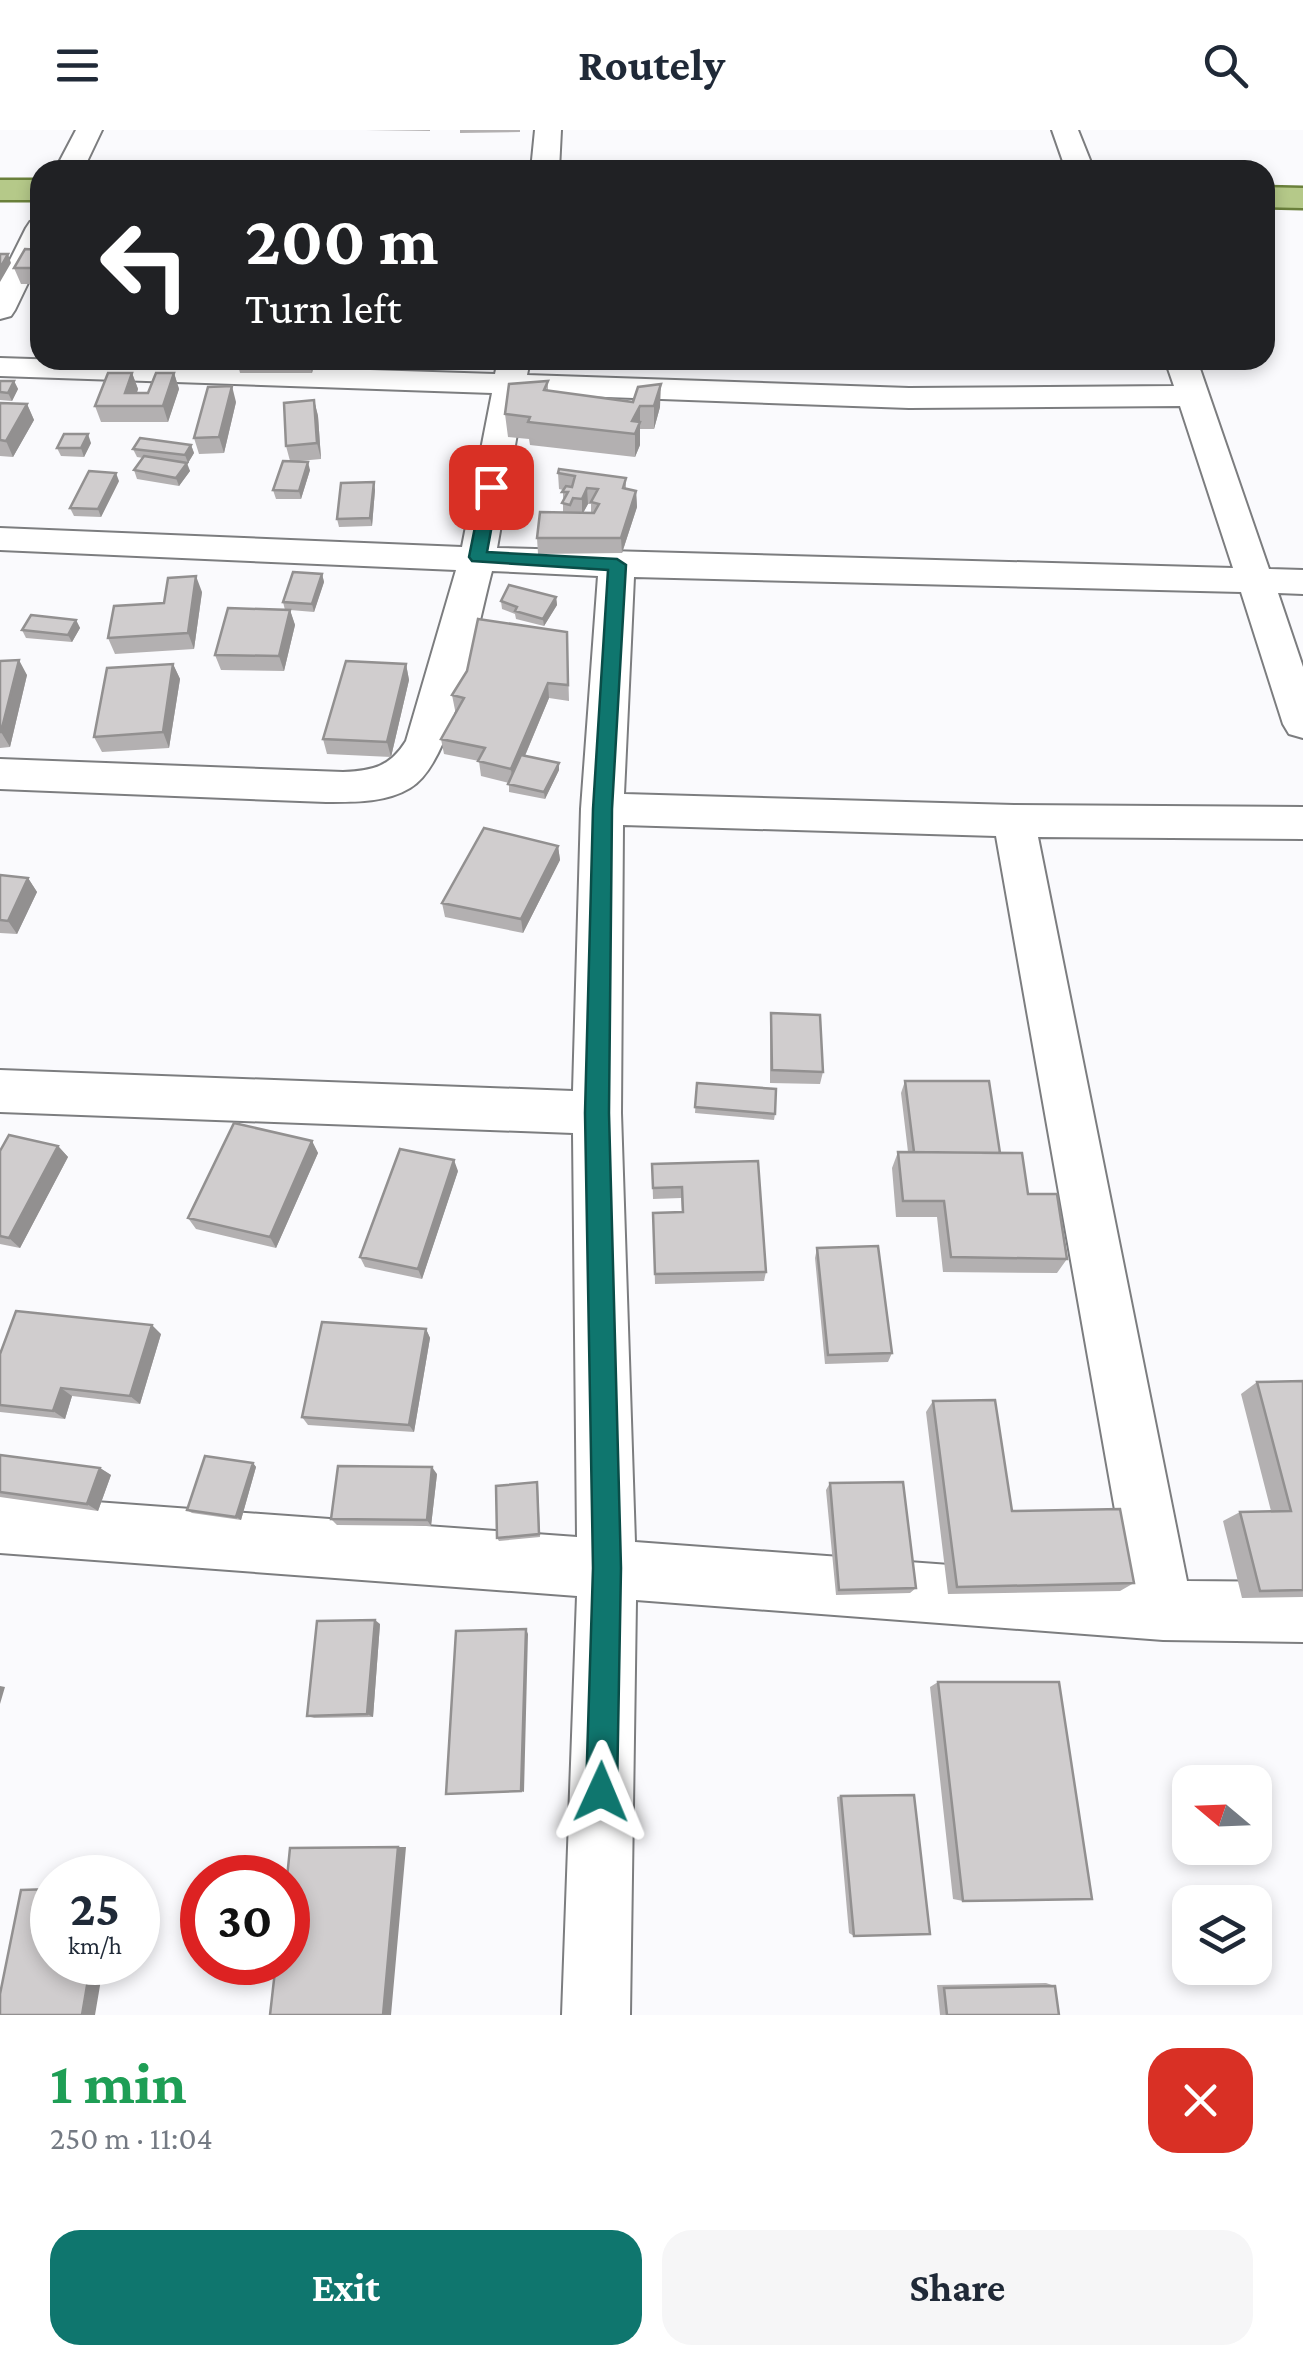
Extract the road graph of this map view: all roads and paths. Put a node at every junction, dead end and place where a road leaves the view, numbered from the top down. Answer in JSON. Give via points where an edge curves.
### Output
{"nodes":[{"id":1,"x":89,"y":130,"type":"edge"},
{"id":2,"x":548,"y":130,"type":"edge"},
{"id":3,"x":1064,"y":130,"type":"edge"},
{"id":4,"x":74,"y":160,"type":"edge"},
{"id":5,"x":545,"y":160,"type":"edge"},
{"id":6,"x":1076,"y":160,"type":"edge"},
{"id":7,"x":0,"y":190,"type":"edge"},
{"id":8,"x":30,"y":190,"type":"edge"},
{"id":9,"x":1275,"y":197,"type":"edge"},
{"id":10,"x":1303,"y":198,"type":"edge"},
{"id":11,"x":30,"y":248,"type":"edge"},
{"id":12,"x":0,"y":310,"type":"edge"},
{"id":13,"x":0,"y":367,"type":"edge"},
{"id":14,"x":30,"y":367,"type":"edge"},
{"id":15,"x":384,"y":370,"type":"edge"},
{"id":16,"x":1184,"y":370,"type":"edge"},
{"id":17,"x":512,"y":371,"type":"edge"},
{"id":18,"x":1193,"y":396,"type":"junction"},
{"id":19,"x":0,"y":539,"type":"edge"},
{"id":20,"x":478,"y":557,"type":"junction"},
{"id":21,"x":617,"y":565,"type":"junction"},
{"id":22,"x":1303,"y":582,"type":"edge"},
{"id":23,"x":1258,"y":584,"type":"junction"},
{"id":24,"x":1303,"y":724,"type":"edge"},
{"id":25,"x":0,"y":774,"type":"edge"},
{"id":26,"x":602,"y":809,"type":"junction"},
{"id":27,"x":1014,"y":822,"type":"junction"},
{"id":28,"x":1303,"y":823,"type":"edge"},
{"id":29,"x":0,"y":1092,"type":"edge"},
{"id":30,"x":597,"y":1113,"type":"junction"},
{"id":31,"x":0,"y":1524,"type":"edge"},
{"id":32,"x":607,"y":1568,"type":"junction"},
{"id":33,"x":1163,"y":1610,"type":"junction"},
{"id":34,"x":1303,"y":1612,"type":"edge"},
{"id":35,"x":596,"y":2015,"type":"edge"}],
"edges":[{"from":1,"to":4,"type":"street"},
{"from":2,"to":5,"type":"street"},
{"from":3,"to":6,"type":"street"},
{"from":7,"to":8,"type":"main road"},
{"from":9,"to":10,"type":"main road"},
{"from":11,"to":12,"type":"street"},
{"from":13,"to":14,"type":"street"},
{"from":15,"to":17,"type":"street"},
{"from":16,"to":18,"type":"street"},
{"from":17,"to":18,"type":"street","via":[[909,398]]},
{"from":17,"to":20,"type":"street"},
{"from":18,"to":23,"type":"street"},
{"from":19,"to":20,"type":"street"},
{"from":20,"to":21,"type":"street"},
{"from":20,"to":25,"type":"street","via":[[426,742],[416,764],[397,780],[326,788]]},
{"from":21,"to":23,"type":"street"},
{"from":21,"to":26,"type":"street"},
{"from":22,"to":23,"type":"street"},
{"from":23,"to":24,"type":"street"},
{"from":26,"to":27,"type":"street"},
{"from":26,"to":30,"type":"street"},
{"from":27,"to":28,"type":"street"},
{"from":27,"to":33,"type":"street"},
{"from":29,"to":30,"type":"street"},
{"from":30,"to":32,"type":"street"},
{"from":31,"to":32,"type":"street"},
{"from":32,"to":33,"type":"street"},
{"from":32,"to":35,"type":"street"},
{"from":33,"to":34,"type":"street"}]}
